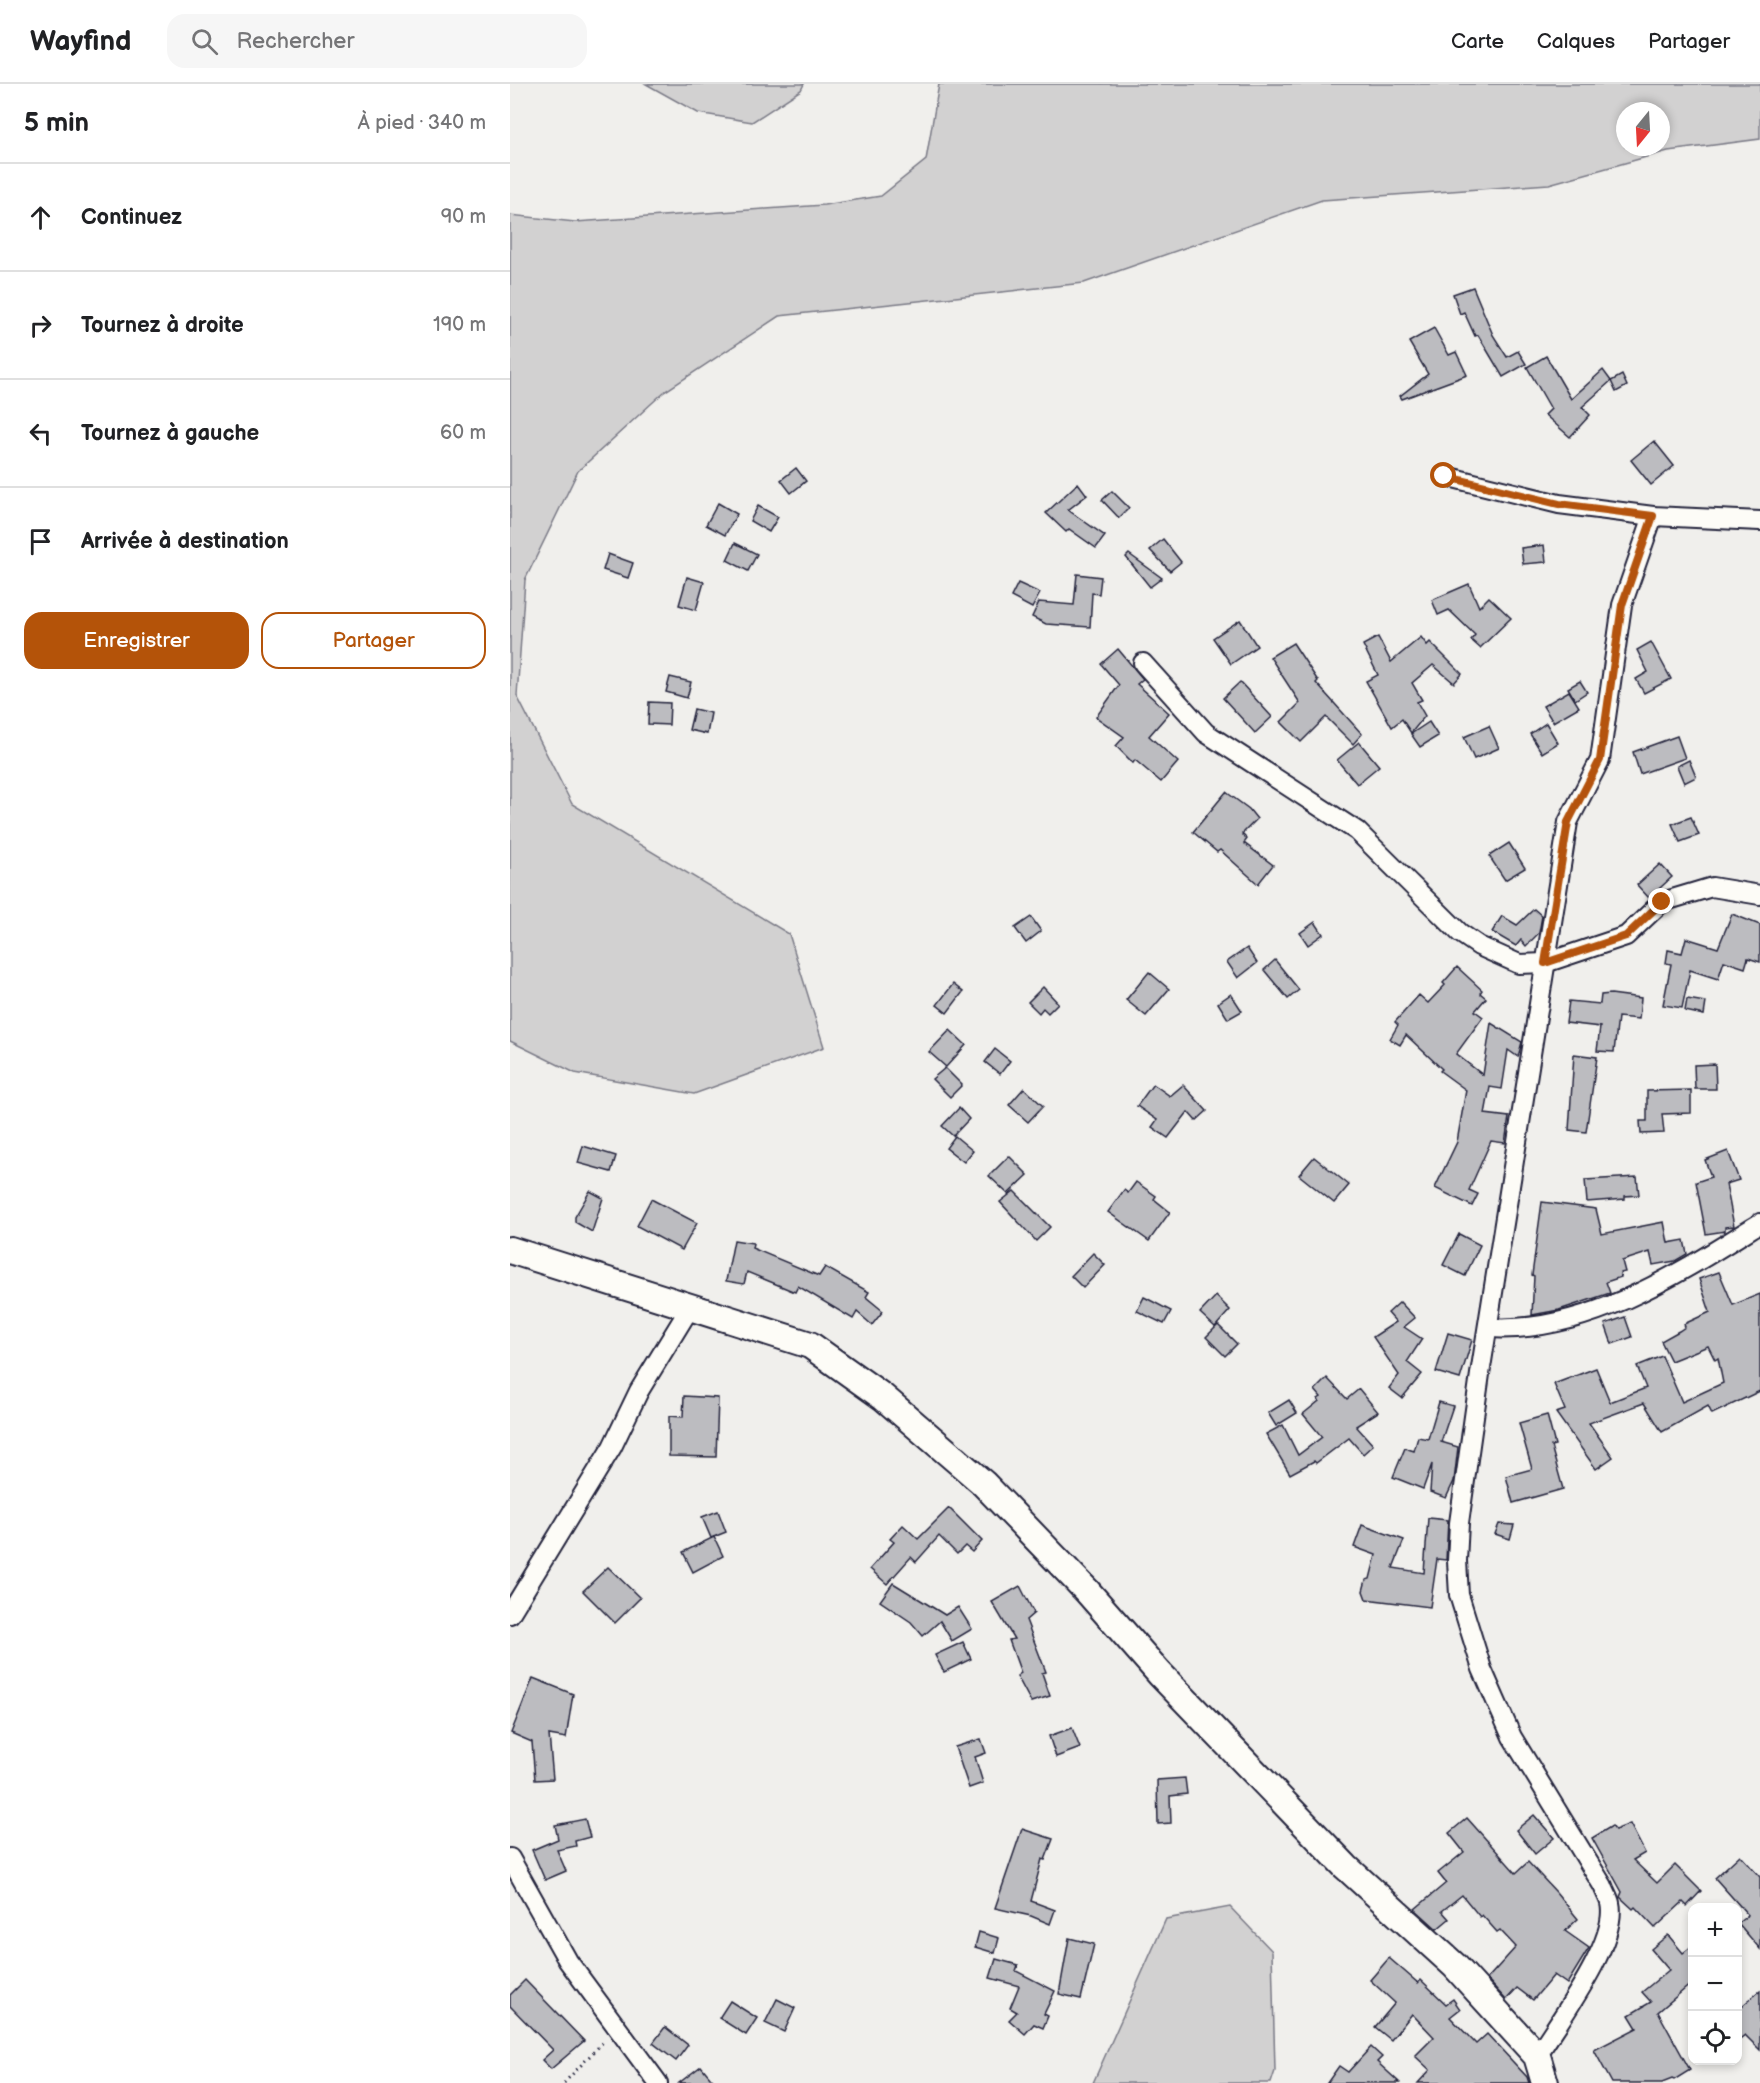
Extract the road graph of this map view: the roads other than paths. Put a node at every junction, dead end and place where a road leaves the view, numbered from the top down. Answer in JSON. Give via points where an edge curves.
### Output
{"nodes":[{"id":1,"x":1444,"y":476,"type":"dead end"},
{"id":2,"x":1653,"y":516,"type":"junction"},
{"id":3,"x":1760,"y":521,"type":"edge"},
{"id":4,"x":1143,"y":663,"type":"dead end"},
{"id":5,"x":1760,"y":895,"type":"edge"},
{"id":6,"x":1545,"y":963,"type":"junction"},
{"id":7,"x":1760,"y":1223,"type":"edge"},
{"id":8,"x":510,"y":1250,"type":"edge"},
{"id":9,"x":691,"y":1306,"type":"junction"},
{"id":10,"x":1489,"y":1328,"type":"junction"},
{"id":11,"x":510,"y":1614,"type":"edge"},
{"id":12,"x":510,"y":1858,"type":"edge"},
{"id":13,"x":1537,"y":2056,"type":"junction"},
{"id":14,"x":658,"y":2083,"type":"edge"},
{"id":15,"x":1546,"y":2083,"type":"edge"}],
"edges":[{"from":1,"to":2,"type":"street","via":[[1559,504]]},
{"from":2,"to":3,"type":"street"},
{"from":2,"to":6,"type":"street","via":[[1622,605],[1600,760],[1568,822]]},
{"from":4,"to":6,"type":"street","via":[[1206,733],[1357,831],[1460,933],[1520,964]]},
{"from":5,"to":6,"type":"street","via":[[1712,887],[1662,902],[1626,936]]},
{"from":6,"to":10,"type":"street"},
{"from":7,"to":10,"type":"street","via":[[1606,1308],[1548,1325]]},
{"from":8,"to":9,"type":"street"},
{"from":9,"to":11,"type":"street","via":[[644,1382],[607,1456]]},
{"from":9,"to":13,"type":"street","via":[[810,1345],[883,1396],[983,1483],[1346,1867],[1455,1966]]},
{"from":10,"to":13,"type":"street","via":[[1459,1523],[1459,1595],[1482,1669],[1512,1737],[1611,1905],[1599,1958]]},
{"from":12,"to":14,"type":"street","via":[[568,1961]]},
{"from":13,"to":15,"type":"street"}]}
